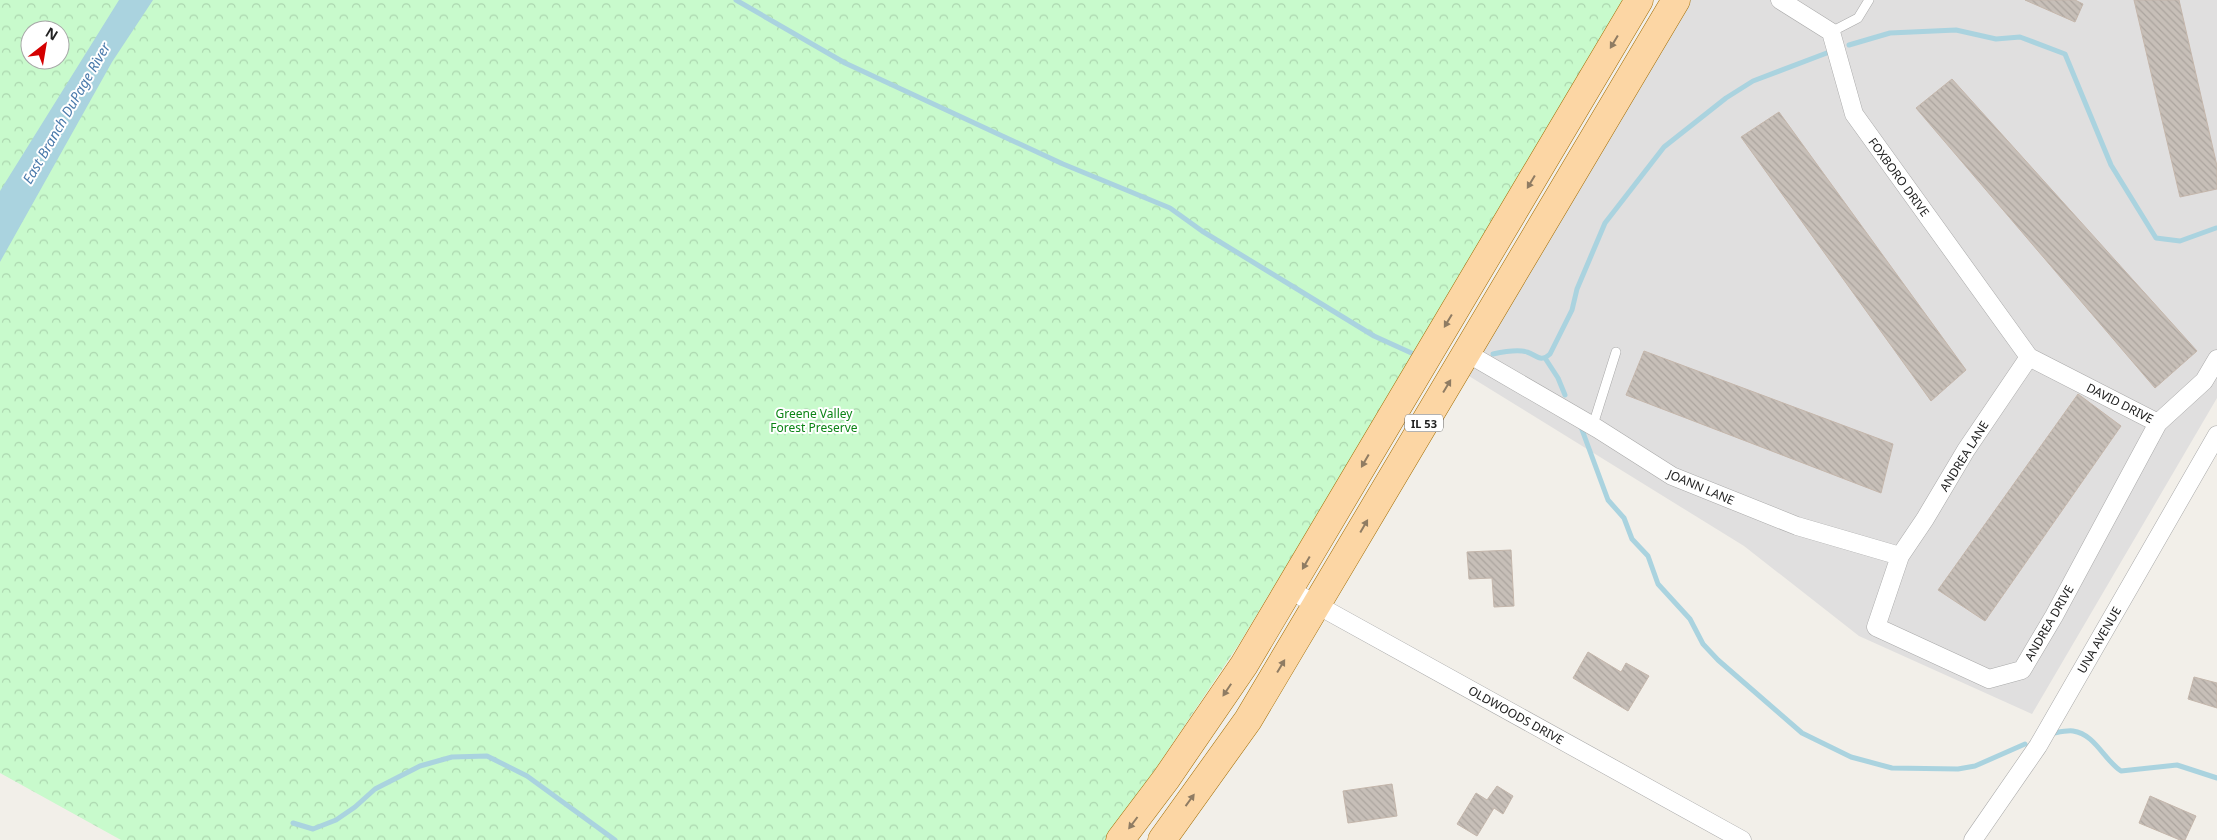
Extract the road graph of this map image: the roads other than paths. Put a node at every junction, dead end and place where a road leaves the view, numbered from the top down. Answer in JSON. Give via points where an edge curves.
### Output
{"nodes":[{"id":1,"x":1639,"y":0,"type":"edge"},
{"id":2,"x":1676,"y":0,"type":"edge"},
{"id":3,"x":1780,"y":0,"type":"edge"},
{"id":4,"x":1869,"y":0,"type":"edge"},
{"id":5,"x":1831,"y":32,"type":"junction"},
{"id":6,"x":1616,"y":352,"type":"dead end"},
{"id":7,"x":1467,"y":353,"type":"junction"},
{"id":8,"x":2029,"y":357,"type":"junction"},
{"id":9,"x":2217,"y":359,"type":"edge"},
{"id":10,"x":2158,"y":423,"type":"junction"},
{"id":11,"x":1592,"y":426,"type":"junction"},
{"id":12,"x":2217,"y":435,"type":"edge"},
{"id":13,"x":1900,"y":556,"type":"junction"},
{"id":14,"x":1290,"y":590,"type":"junction"},
{"id":15,"x":1318,"y":605,"type":"junction"},
{"id":16,"x":1120,"y":840,"type":"edge"},
{"id":17,"x":1162,"y":840,"type":"edge"},
{"id":18,"x":1742,"y":840,"type":"edge"},
{"id":19,"x":1974,"y":840,"type":"edge"}],
"edges":[{"from":1,"to":14,"type":"main road","number":"IL 53","one_way":true},
{"from":2,"to":7,"type":"main road","number":"IL 53"},
{"from":3,"to":5,"type":"street"},
{"from":4,"to":5,"type":"lane","via":[[1858,18]]},
{"from":5,"to":8,"type":"street","name":"FOXBORO DRIVE","via":[[1854,114]]},
{"from":6,"to":11,"type":"lane"},
{"from":7,"to":11,"type":"street","name":"JOANN LANE"},
{"from":15,"to":7,"type":"main road","number":"IL 53","one_way":true},
{"from":8,"to":10,"type":"street","name":"DAVID DRIVE"},
{"from":8,"to":13,"type":"street","name":"ANDREA LANE"},
{"from":9,"to":10,"type":"street","name":"DAVID DRIVE","via":[[2204,381]]},
{"from":10,"to":13,"type":"street","name":"ANDREA DRIVE","via":[[2022,670],[1989,679],[1876,627]]},
{"from":11,"to":13,"type":"street","name":"JOANN LANE","via":[[1672,476],[1797,526]]},
{"from":12,"to":19,"type":"street","name":"UNA AVENUE","via":[[2038,746]]},
{"from":14,"to":15,"type":"street","name":"OLDWOODS DRIVE"},
{"from":14,"to":16,"type":"main road","number":"IL 53","one_way":true,"via":[[1233,681]]},
{"from":17,"to":15,"type":"main road","number":"IL 53","one_way":true,"via":[[1248,720]]},
{"from":15,"to":18,"type":"street","name":"OLDWOODS DRIVE"}]}
